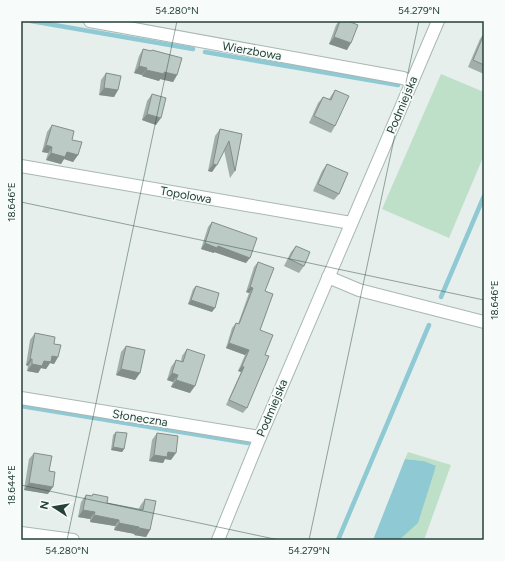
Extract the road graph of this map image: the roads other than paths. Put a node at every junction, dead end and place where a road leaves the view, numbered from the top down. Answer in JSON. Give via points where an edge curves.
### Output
{"nodes":[{"id":1,"x":90,"y":21,"type":"edge"},
{"id":2,"x":438,"y":21,"type":"edge"},
{"id":3,"x":412,"y":82,"type":"junction"},
{"id":4,"x":21,"y":166,"type":"edge"},
{"id":5,"x":351,"y":223,"type":"junction"},
{"id":6,"x":328,"y":277,"type":"junction"},
{"id":7,"x":484,"y":322,"type":"edge"},
{"id":8,"x":21,"y":398,"type":"edge"},
{"id":9,"x":260,"y":437,"type":"junction"},
{"id":10,"x":21,"y":533,"type":"edge"},
{"id":11,"x":73,"y":540,"type":"edge"},
{"id":12,"x":218,"y":540,"type":"edge"}],
"edges":[{"from":1,"to":3,"type":"street","name":"Wierzbowa","via":[[403,78]]},
{"from":2,"to":3,"type":"street","name":"Podmiejska"},
{"from":3,"to":5,"type":"street","name":"Podmiejska"},
{"from":4,"to":5,"type":"street","name":"Topolowa"},
{"from":5,"to":6,"type":"street","name":"Podmiejska"},
{"from":6,"to":7,"type":"street","via":[[359,290]]},
{"from":6,"to":9,"type":"street","name":"Podmiejska"},
{"from":8,"to":9,"type":"street","name":"Słoneczna"},
{"from":9,"to":12,"type":"street","name":"Podmiejska"},
{"from":10,"to":11,"type":"street"}]}
